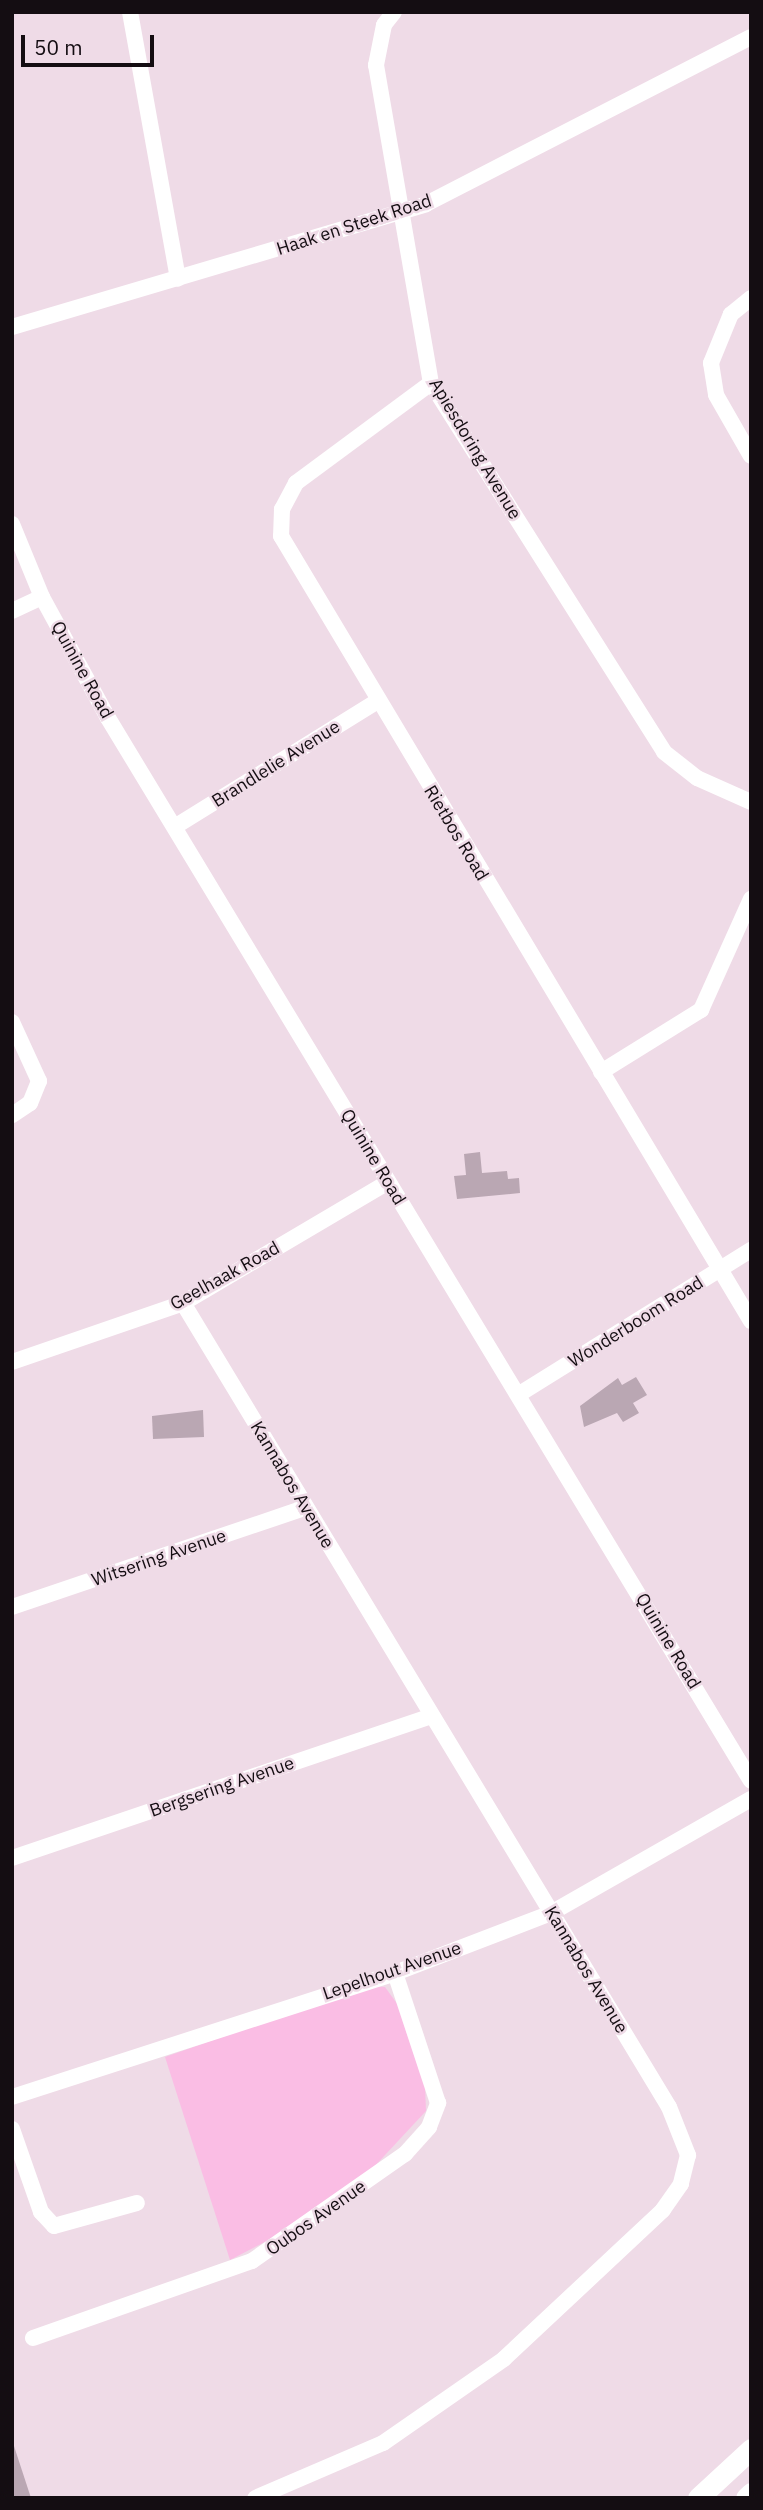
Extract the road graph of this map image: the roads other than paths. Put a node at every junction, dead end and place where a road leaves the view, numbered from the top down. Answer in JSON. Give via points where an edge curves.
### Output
{"nodes":[{"id":1,"x":130,"y":12,"type":"edge"},
{"id":2,"x":394,"y":12,"type":"edge"},
{"id":3,"x":751,"y":37,"type":"edge"},
{"id":4,"x":399,"y":214,"type":"junction"},
{"id":5,"x":178,"y":279,"type":"junction"},
{"id":6,"x":751,"y":298,"type":"edge"},
{"id":7,"x":12,"y":327,"type":"edge"},
{"id":8,"x":431,"y":383,"type":"junction"},
{"id":9,"x":751,"y":456,"type":"edge"},
{"id":10,"x":12,"y":524,"type":"edge"},
{"id":11,"x":42,"y":597,"type":"junction"},
{"id":12,"x":12,"y":611,"type":"edge"},
{"id":13,"x":376,"y":702,"type":"junction"},
{"id":14,"x":751,"y":802,"type":"edge"},
{"id":15,"x":176,"y":826,"type":"junction"},
{"id":16,"x":751,"y":899,"type":"edge"},
{"id":17,"x":12,"y":1022,"type":"edge"},
{"id":18,"x":601,"y":1072,"type":"junction"},
{"id":19,"x":12,"y":1115,"type":"edge"},
{"id":20,"x":387,"y":1183,"type":"junction"},
{"id":21,"x":751,"y":1250,"type":"edge"},
{"id":22,"x":720,"y":1271,"type":"junction"},
{"id":23,"x":183,"y":1303,"type":"junction"},
{"id":24,"x":751,"y":1321,"type":"edge"},
{"id":25,"x":12,"y":1362,"type":"edge"},
{"id":26,"x":521,"y":1394,"type":"junction"},
{"id":27,"x":305,"y":1508,"type":"junction"},
{"id":28,"x":12,"y":1608,"type":"edge"},
{"id":29,"x":432,"y":1716,"type":"junction"},
{"id":30,"x":751,"y":1781,"type":"edge"},
{"id":31,"x":751,"y":1799,"type":"edge"},
{"id":32,"x":12,"y":1858,"type":"edge"},
{"id":33,"x":551,"y":1913,"type":"junction"},
{"id":34,"x":394,"y":1973,"type":"junction"},
{"id":35,"x":12,"y":2097,"type":"edge"},
{"id":36,"x":12,"y":2129,"type":"edge"},
{"id":37,"x":136,"y":2203,"type":"dead end"},
{"id":38,"x":33,"y":2338,"type":"dead end"},
{"id":39,"x":751,"y":2449,"type":"edge"},
{"id":40,"x":751,"y":2493,"type":"edge"},
{"id":41,"x":255,"y":2498,"type":"edge"},
{"id":42,"x":698,"y":2498,"type":"edge"},
{"id":43,"x":746,"y":2498,"type":"edge"}],
"edges":[{"from":1,"to":5,"type":"street"},
{"from":2,"to":4,"type":"street","name":"Apiesdoring Avenue","via":[[384,25],[376,65]]},
{"from":3,"to":4,"type":"street","name":"Haak en Steek Road"},
{"from":4,"to":5,"type":"street","name":"Haak en Steek Road"},
{"from":4,"to":8,"type":"street","name":"Apiesdoring Avenue"},
{"from":5,"to":7,"type":"street","name":"Haak en Steek Road"},
{"from":6,"to":9,"type":"street","via":[[731,314],[711,363],[716,395]]},
{"from":8,"to":13,"type":"street","name":"Rietbos Road","via":[[311,470],[282,509],[286,550]]},
{"from":8,"to":14,"type":"street","name":"Apiesdoring Avenue","via":[[664,752],[697,778]]},
{"from":10,"to":11,"type":"street","name":"Quinine Road"},
{"from":11,"to":12,"type":"street"},
{"from":11,"to":15,"type":"street","name":"Quinine Road"},
{"from":13,"to":15,"type":"street","name":"Brandlelie Avenue"},
{"from":13,"to":18,"type":"street","name":"Rietbos Road"},
{"from":15,"to":20,"type":"street","name":"Quinine Road"},
{"from":16,"to":18,"type":"street","via":[[701,1010]]},
{"from":17,"to":19,"type":"street","via":[[40,1081],[30,1103]]},
{"from":18,"to":22,"type":"street","name":"Rietbos Road"},
{"from":20,"to":23,"type":"street","name":"Geelhaak Road"},
{"from":20,"to":26,"type":"street","name":"Quinine Road"},
{"from":21,"to":22,"type":"street","name":"Wonderboom Road"},
{"from":22,"to":24,"type":"street","name":"Rietbos Road"},
{"from":22,"to":26,"type":"street","name":"Wonderboom Road"},
{"from":23,"to":25,"type":"street","name":"Geelhaak Road"},
{"from":23,"to":27,"type":"street","name":"Kannabos Avenue"},
{"from":26,"to":30,"type":"street","name":"Quinine Road"},
{"from":27,"to":28,"type":"street","name":"Witsering Avenue"},
{"from":27,"to":29,"type":"street","name":"Kannabos Avenue"},
{"from":29,"to":32,"type":"street","name":"Bergsering Avenue"},
{"from":29,"to":33,"type":"street","name":"Kannabos Avenue"},
{"from":31,"to":33,"type":"street","name":"Lepelhout Avenue"},
{"from":33,"to":34,"type":"street","name":"Lepelhout Avenue"},
{"from":33,"to":41,"type":"street","name":"Kannabos Avenue","via":[[682,2130],[688,2155],[681,2184],[646,2227],[463,2391],[351,2459]]},
{"from":34,"to":35,"type":"street","name":"Lepelhout Avenue"},
{"from":34,"to":38,"type":"street","name":"Oubos Avenue","via":[[438,2103],[429,2127],[405,2154],[252,2261]]},
{"from":36,"to":37,"type":"street","via":[[41,2212],[54,2227]]},
{"from":39,"to":42,"type":"main road"},
{"from":40,"to":43,"type":"main road"}]}
